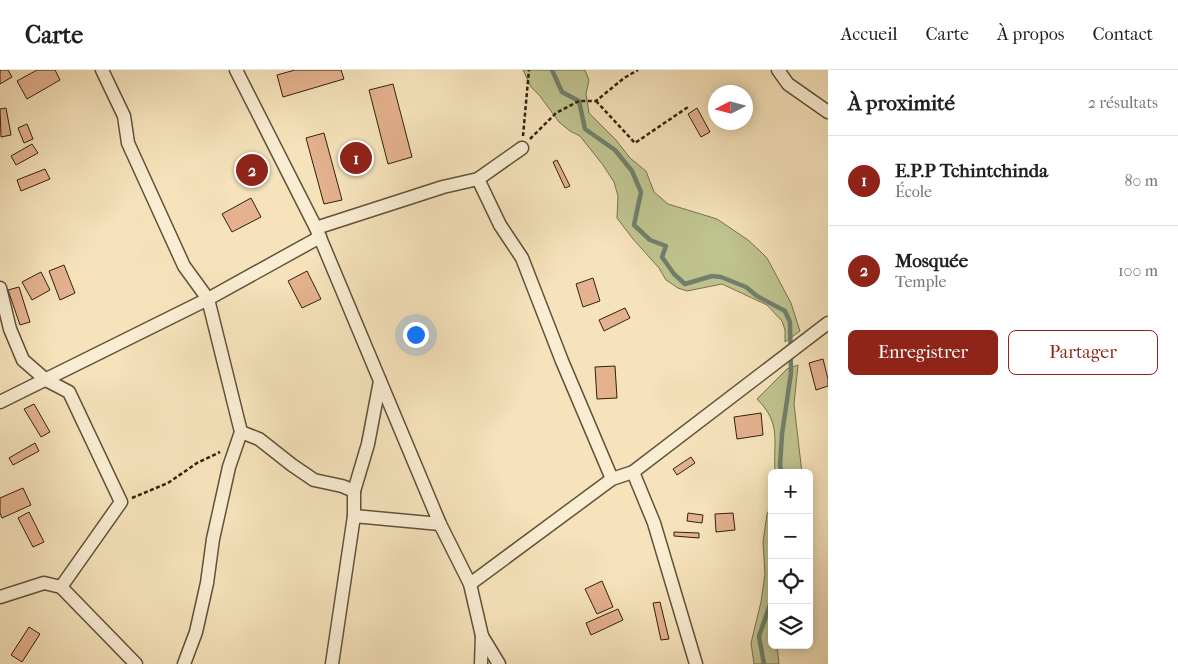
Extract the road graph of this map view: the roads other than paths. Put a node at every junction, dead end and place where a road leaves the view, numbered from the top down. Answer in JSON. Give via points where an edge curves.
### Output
{"nodes":[{"id":1,"x":102,"y":70,"type":"edge"},
{"id":2,"x":236,"y":70,"type":"edge"},
{"id":3,"x":778,"y":70,"type":"edge"},
{"id":4,"x":828,"y":112,"type":"edge"},
{"id":5,"x":522,"y":148,"type":"road end"},
{"id":6,"x":478,"y":179,"type":"junction"},
{"id":7,"x":318,"y":233,"type":"junction"},
{"id":8,"x":0,"y":288,"type":"edge"},
{"id":9,"x":208,"y":299,"type":"junction"},
{"id":10,"x":828,"y":323,"type":"edge"},
{"id":11,"x":46,"y":380,"type":"junction"},
{"id":12,"x":380,"y":381,"type":"junction"},
{"id":13,"x":0,"y":402,"type":"edge"},
{"id":14,"x":241,"y":432,"type":"junction"},
{"id":15,"x":633,"y":472,"type":"junction"},
{"id":16,"x":612,"y":479,"type":"junction"},
{"id":17,"x":354,"y":491,"type":"junction"},
{"id":18,"x":354,"y":516,"type":"junction"},
{"id":19,"x":440,"y":524,"type":"junction"},
{"id":20,"x":470,"y":584,"type":"junction"},
{"id":21,"x":61,"y":587,"type":"junction"},
{"id":22,"x":0,"y":597,"type":"edge"},
{"id":23,"x":482,"y":636,"type":"junction"},
{"id":24,"x":136,"y":664,"type":"edge"},
{"id":25,"x":184,"y":664,"type":"edge"},
{"id":26,"x":332,"y":664,"type":"edge"},
{"id":27,"x":481,"y":664,"type":"edge"},
{"id":28,"x":499,"y":664,"type":"edge"},
{"id":29,"x":696,"y":664,"type":"edge"}],
"edges":[{"from":1,"to":9,"type":"street","via":[[124,116],[128,143],[184,266]]},
{"from":2,"to":7,"type":"street"},
{"from":3,"to":4,"type":"street","via":[[788,84]]},
{"from":5,"to":6,"type":"street"},
{"from":6,"to":7,"type":"street","via":[[443,187]]},
{"from":6,"to":16,"type":"street","via":[[500,225],[522,258]]},
{"from":7,"to":9,"type":"street"},
{"from":7,"to":12,"type":"street"},
{"from":8,"to":11,"type":"street","via":[[10,329],[24,360]]},
{"from":9,"to":11,"type":"street"},
{"from":9,"to":14,"type":"street"},
{"from":10,"to":15,"type":"street"},
{"from":11,"to":13,"type":"street"},
{"from":11,"to":21,"type":"street","via":[[69,392],[121,502]]},
{"from":12,"to":17,"type":"street","via":[[368,444]]},
{"from":12,"to":19,"type":"street"},
{"from":14,"to":17,"type":"street","via":[[259,439],[314,480]]},
{"from":14,"to":25,"type":"street","via":[[229,467],[196,632]]},
{"from":15,"to":16,"type":"street"},
{"from":15,"to":29,"type":"street","via":[[654,523]]},
{"from":16,"to":20,"type":"street"},
{"from":17,"to":18,"type":"street"},
{"from":18,"to":19,"type":"street"},
{"from":18,"to":26,"type":"street"},
{"from":19,"to":20,"type":"street"},
{"from":20,"to":23,"type":"street"},
{"from":21,"to":22,"type":"street","via":[[44,583]]},
{"from":21,"to":24,"type":"street"},
{"from":23,"to":27,"type":"street"},
{"from":23,"to":28,"type":"street"}]}
